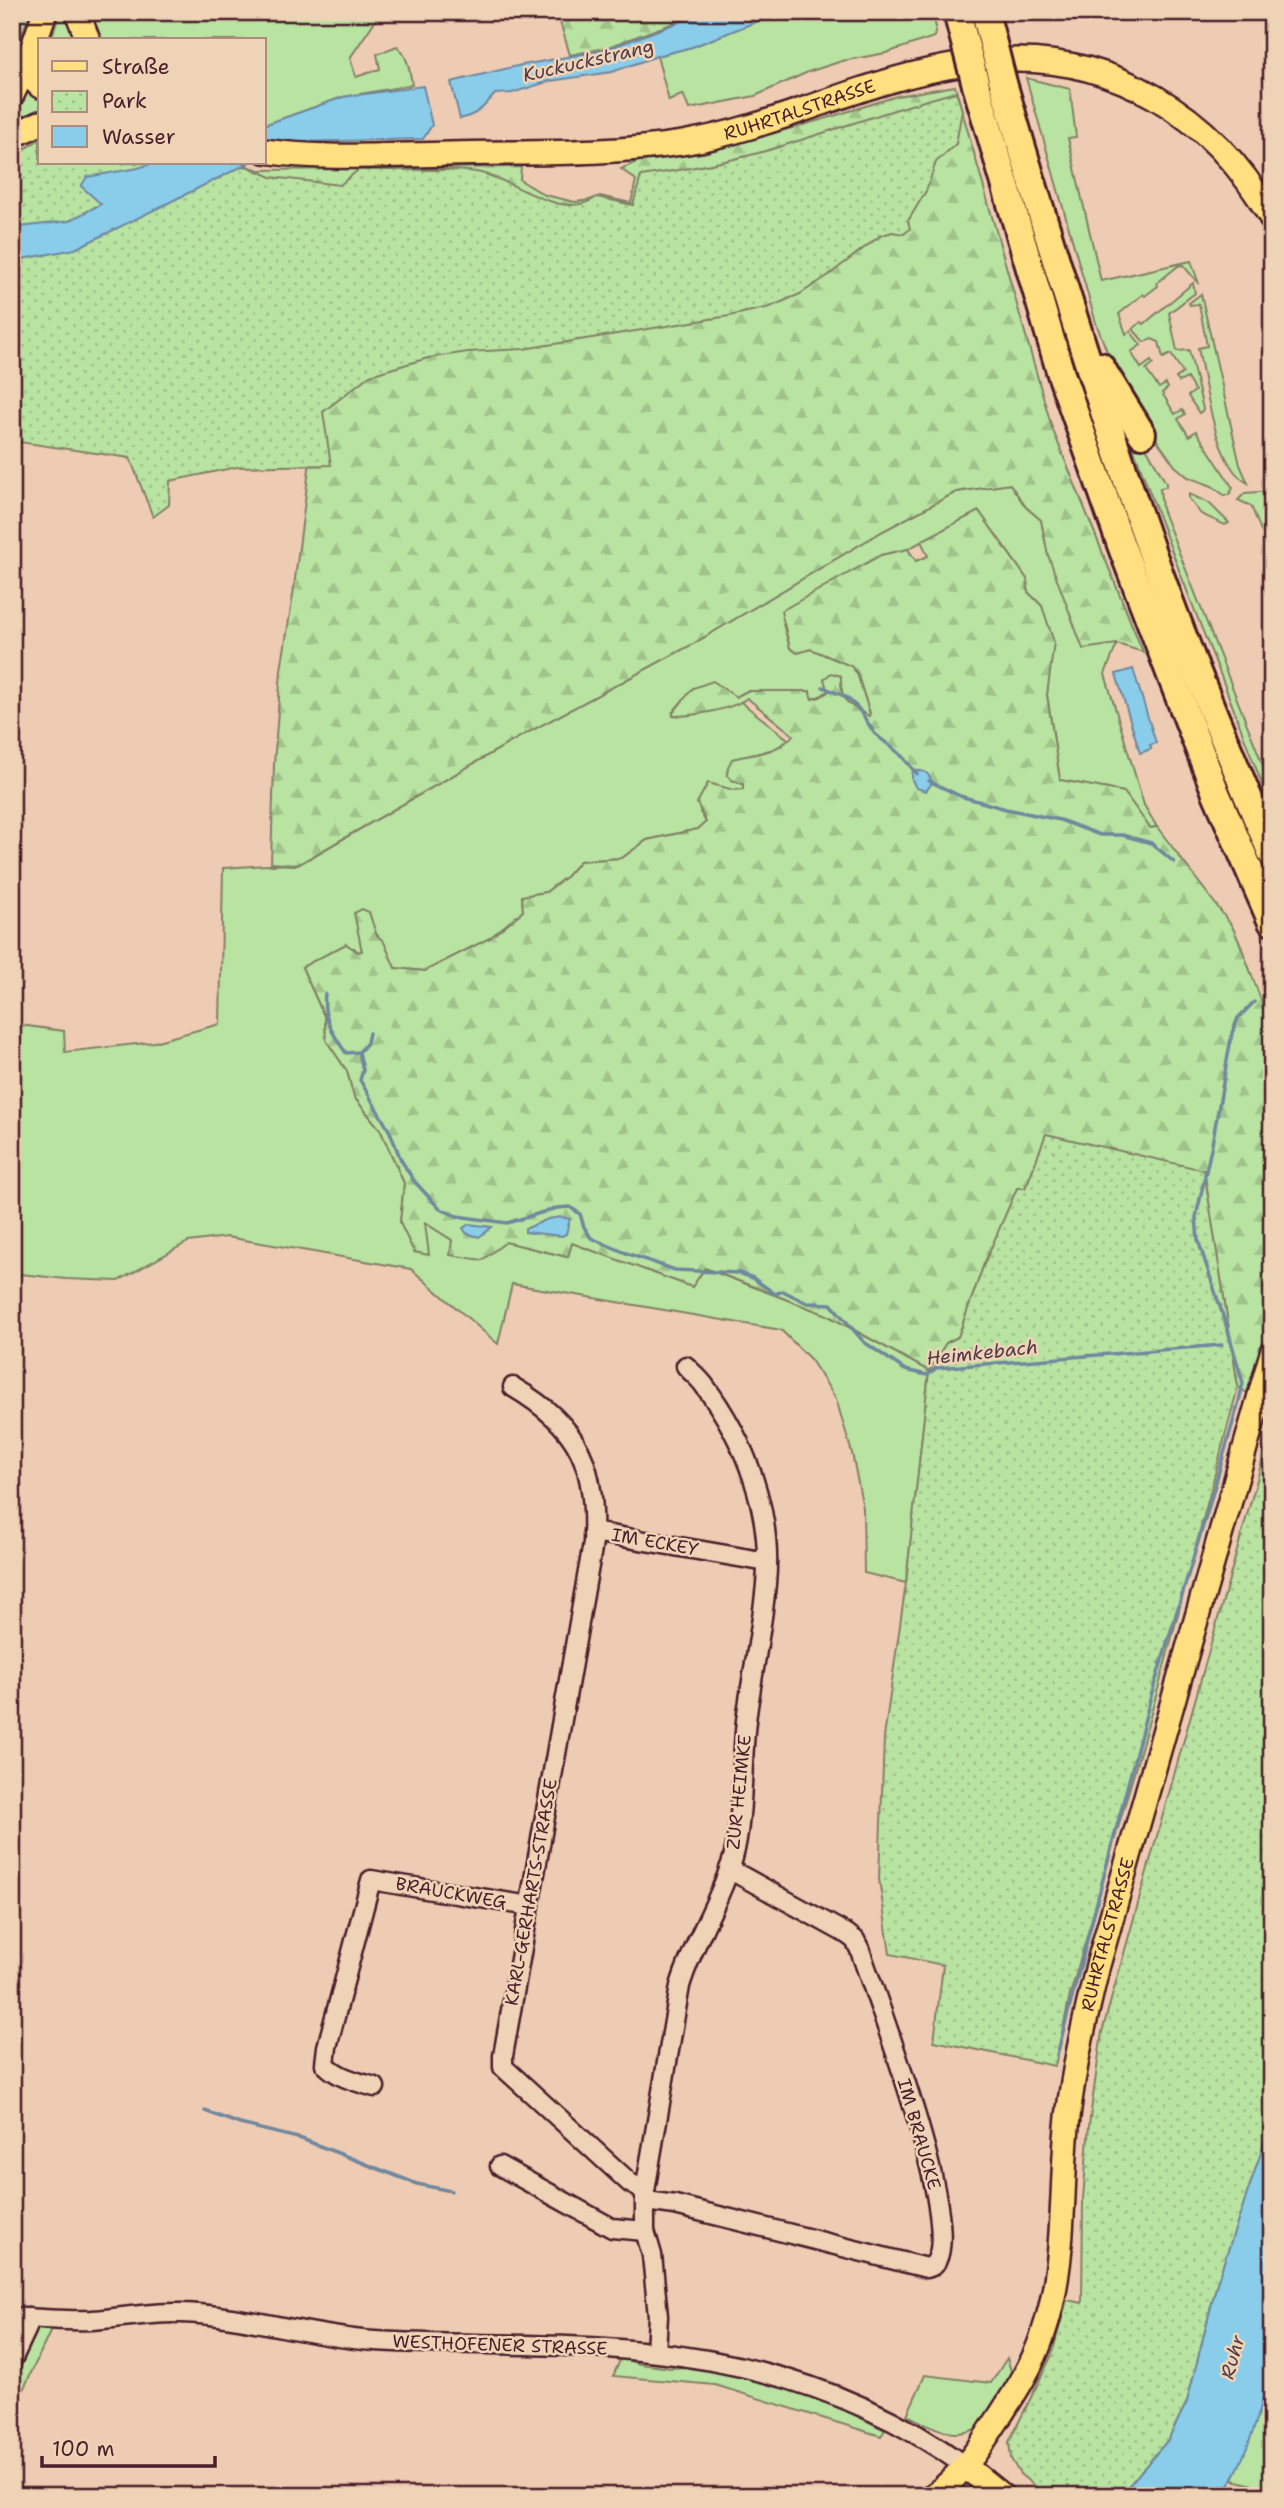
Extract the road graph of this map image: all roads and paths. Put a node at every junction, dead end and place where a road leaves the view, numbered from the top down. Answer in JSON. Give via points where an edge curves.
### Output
{"nodes":[{"id":1,"x":45,"y":12,"type":"edge"},
{"id":2,"x":77,"y":12,"type":"edge"},
{"id":3,"x":957,"y":12,"type":"edge"},
{"id":4,"x":985,"y":12,"type":"edge"},
{"id":5,"x":39,"y":38,"type":"edge"},
{"id":6,"x":87,"y":38,"type":"edge"},
{"id":7,"x":38,"y":44,"type":"edge"},
{"id":8,"x":34,"y":62,"type":"edge"},
{"id":9,"x":38,"y":84,"type":"edge"},
{"id":10,"x":12,"y":95,"type":"edge"},
{"id":11,"x":38,"y":124,"type":"edge"},
{"id":12,"x":12,"y":136,"type":"edge"},
{"id":13,"x":275,"y":153,"type":"edge"},
{"id":14,"x":1272,"y":219,"type":"edge"},
{"id":15,"x":1058,"y":272,"type":"junction"},
{"id":16,"x":1142,"y":434,"type":"dead end"},
{"id":17,"x":1272,"y":855,"type":"edge"},
{"id":18,"x":1272,"y":922,"type":"edge"},
{"id":19,"x":1272,"y":1353,"type":"edge"},
{"id":20,"x":686,"y":1366,"type":"dead end"},
{"id":21,"x":513,"y":1387,"type":"dead end"},
{"id":22,"x":593,"y":1532,"type":"junction"},
{"id":23,"x":767,"y":1562,"type":"junction"},
{"id":24,"x":729,"y":1870,"type":"junction"},
{"id":25,"x":530,"y":1906,"type":"junction"},
{"id":26,"x":375,"y":2087,"type":"dead end"},
{"id":27,"x":500,"y":2166,"type":"dead end"},
{"id":28,"x":645,"y":2197,"type":"junction"},
{"id":29,"x":645,"y":2231,"type":"junction"},
{"id":30,"x":20,"y":2317,"type":"edge"},
{"id":31,"x":656,"y":2352,"type":"junction"},
{"id":32,"x":12,"y":2360,"type":"edge"},
{"id":33,"x":965,"y":2466,"type":"junction"},
{"id":34,"x":933,"y":2496,"type":"edge"},
{"id":35,"x":1002,"y":2496,"type":"edge"}],
"edges":[{"from":1,"to":5,"type":"main road"},
{"from":2,"to":6,"type":"main road"},
{"from":3,"to":18,"type":"highway","bridge":true,"via":[[1054,349],[1121,545],[1216,793]]},
{"from":4,"to":15,"type":"highway","bridge":true},
{"from":7,"to":8,"type":"main road"},
{"from":8,"to":9,"type":"main road"},
{"from":8,"to":10,"type":"main road"},
{"from":11,"to":12,"type":"main road"},
{"from":13,"to":14,"type":"main road","name":"RUHRTALSTRASSE","via":[[562,152],[682,143],[749,127],[883,83],[966,65],[1017,60],[1109,75],[1159,99],[1209,136],[1235,163]]},
{"from":15,"to":16,"type":"highway","via":[[1102,370]]},
{"from":15,"to":17,"type":"highway","via":[[1142,526]]},
{"from":19,"to":33,"type":"main road","name":"RUHRTALSTRASSE","via":[[1085,2021],[1070,2107],[1048,2319],[1024,2379]]},
{"from":20,"to":23,"type":"street","name":"ZUR HEIMKE","via":[[703,1383],[743,1450],[758,1494]]},
{"from":21,"to":22,"type":"street","name":"IM ECKEY","via":[[556,1417],[572,1436],[592,1484]]},
{"from":22,"to":23,"type":"street","name":"IM ECKEY"},
{"from":22,"to":25,"type":"street","name":"KARL-GERHARTS-STRASSE"},
{"from":23,"to":24,"type":"street","name":"ZUR HEIMKE"},
{"from":24,"to":28,"type":"street","name":"ZUR HEIMKE","via":[[680,1986]]},
{"from":24,"to":28,"type":"street","name":"IM BRAUCKE","via":[[855,1940],[930,2158],[940,2208],[938,2260],[927,2268]]},
{"from":25,"to":26,"type":"street","name":"BRAUCKWEG","via":[[371,1880],[325,2064],[350,2080]]},
{"from":25,"to":28,"type":"street","name":"KARL-GERHARTS-STRASSE","via":[[503,2067]]},
{"from":27,"to":29,"type":"street","via":[[612,2228]]},
{"from":28,"to":29,"type":"street","name":"ZUR HEIMKE"},
{"from":29,"to":31,"type":"street","name":"ZUR HEIMKE","via":[[659,2316]]},
{"from":30,"to":31,"type":"street","name":"WESTHOFENER STRASSE","via":[[82,2320],[181,2313],[365,2340]]},
{"from":30,"to":32,"type":"street","via":[[27,2328]]},
{"from":31,"to":33,"type":"street","name":"WESTHOFENER STRASSE","via":[[792,2379],[847,2399],[923,2437]]},
{"from":33,"to":34,"type":"main road","name":"RUHRTALSTRASSE"},
{"from":33,"to":35,"type":"main road"}]}
